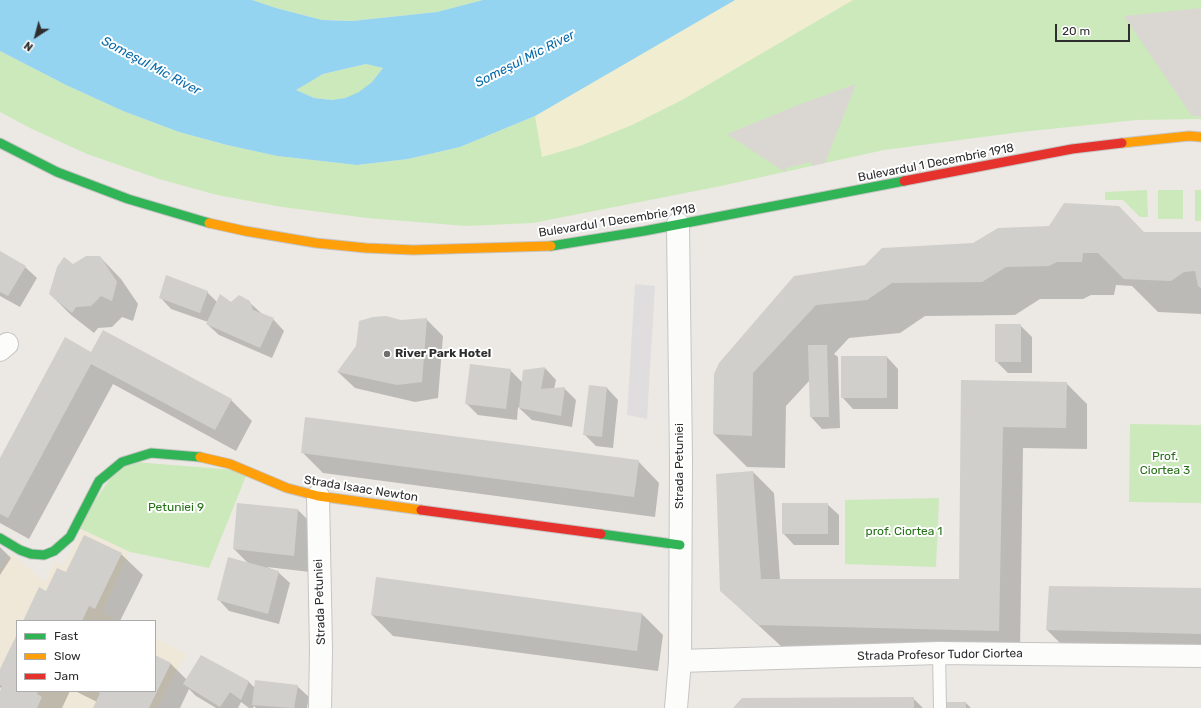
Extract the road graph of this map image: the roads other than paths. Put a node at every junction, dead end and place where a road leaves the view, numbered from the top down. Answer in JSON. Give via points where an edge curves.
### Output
{"nodes":[{"id":1,"x":1201,"y":137,"type":"edge"},
{"id":2,"x":0,"y":143,"type":"edge"},
{"id":3,"x":678,"y":224,"type":"junction"},
{"id":4,"x":318,"y":496,"type":"junction"},
{"id":5,"x":0,"y":538,"type":"edge"},
{"id":6,"x":680,"y":545,"type":"junction"},
{"id":7,"x":939,"y":653,"type":"junction"},
{"id":8,"x":1201,"y":656,"type":"edge"},
{"id":9,"x":680,"y":661,"type":"junction"},
{"id":10,"x":320,"y":708,"type":"edge"},
{"id":11,"x":676,"y":708,"type":"edge"},
{"id":12,"x":940,"y":708,"type":"edge"}],
"edges":[{"from":1,"to":3,"type":"main road","name":"Bulevardul 1 Decembrie 1918","via":[[1189,136],[1072,149]]},
{"from":2,"to":3,"type":"main road","name":"Bulevardul 1 Decembrie 1918","via":[[57,172],[128,199],[238,230],[316,243],[413,250],[550,246]]},
{"from":3,"to":6,"type":"street","name":"Strada Petuniei"},
{"from":4,"to":5,"type":"main road","name":"Strada Isaac Newton","via":[[287,488],[230,464],[199,457],[151,453],[122,462],[99,481],[77,526],[62,544],[44,555],[20,550]]},
{"from":4,"to":6,"type":"main road","name":"Strada Isaac Newton"},
{"from":4,"to":10,"type":"street","name":"Strada Petuniei"},
{"from":6,"to":9,"type":"street","name":"Strada Petuniei"},
{"from":7,"to":8,"type":"street","name":"Strada Profesor Tudor Ciortea"},
{"from":7,"to":9,"type":"street","name":"Strada Profesor Tudor Ciortea"},
{"from":7,"to":12,"type":"lane"},
{"from":9,"to":11,"type":"street","name":"Strada Petuniei"}]}
